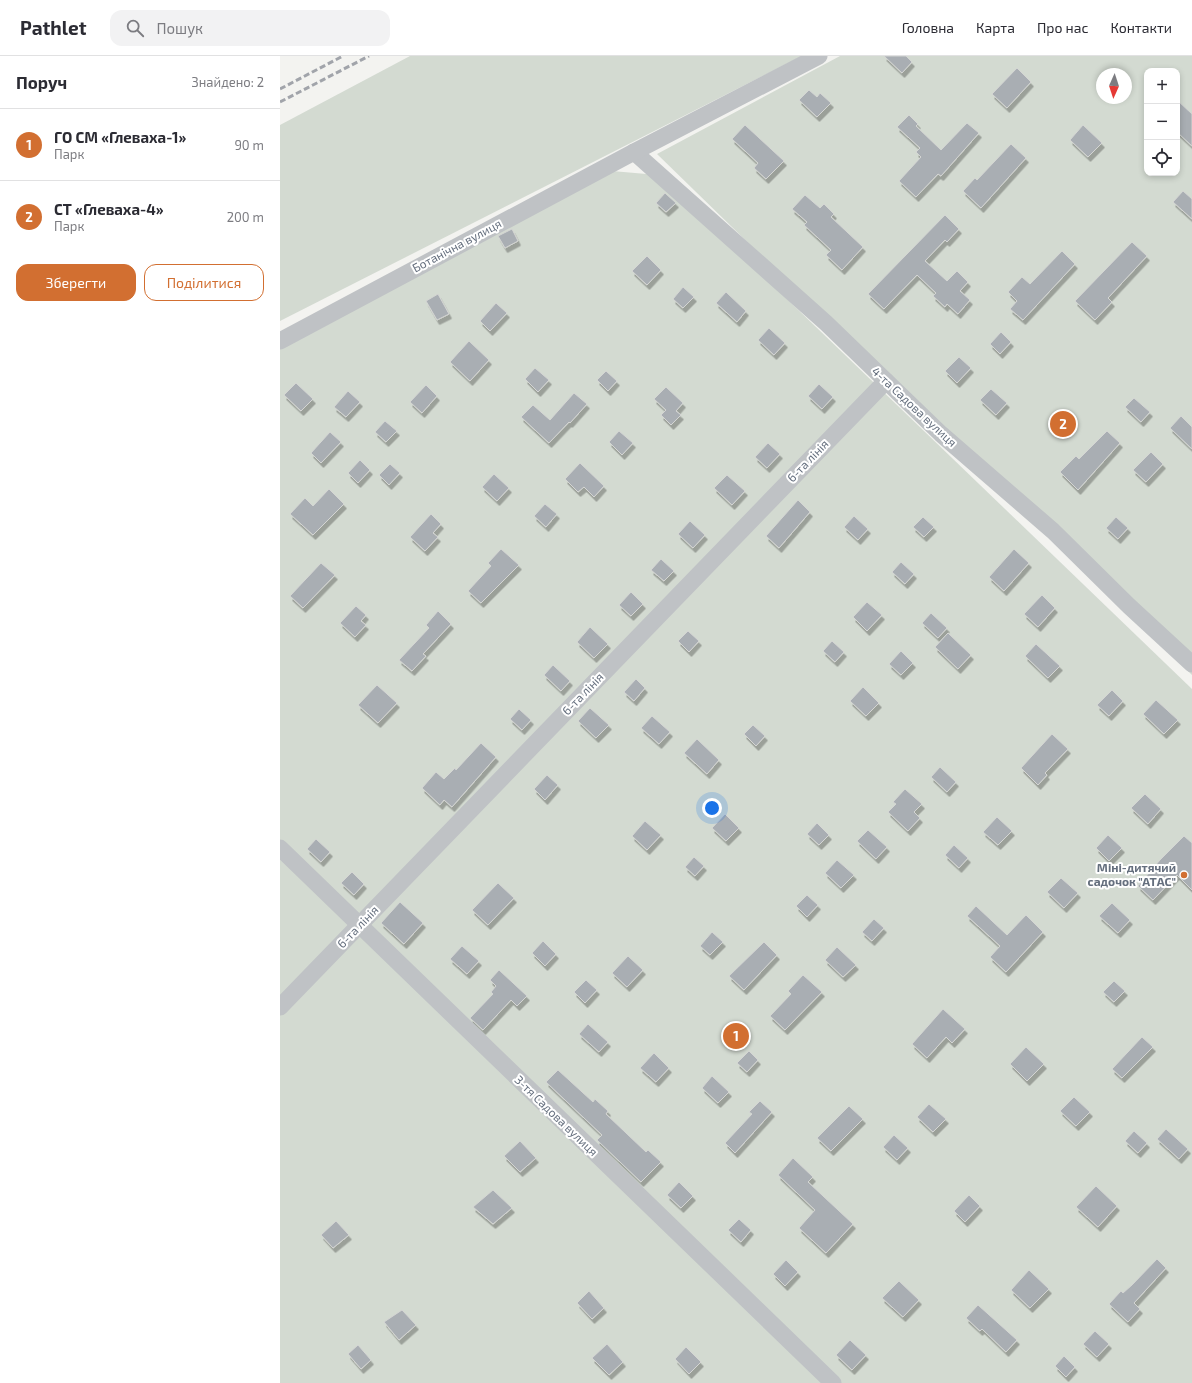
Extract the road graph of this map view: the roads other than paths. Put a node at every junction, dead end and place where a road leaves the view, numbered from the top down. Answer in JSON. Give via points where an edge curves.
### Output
{"nodes":[{"id":1,"x":819,"y":56,"type":"edge"},
{"id":2,"x":634,"y":152,"type":"junction"},
{"id":3,"x":280,"y":341,"type":"edge"},
{"id":4,"x":886,"y":381,"type":"junction"},
{"id":5,"x":1192,"y":664,"type":"edge"},
{"id":6,"x":280,"y":848,"type":"edge"},
{"id":7,"x":360,"y":924,"type":"junction"},
{"id":8,"x":280,"y":1007,"type":"edge"},
{"id":9,"x":833,"y":1383,"type":"edge"}],
"edges":[{"from":1,"to":2,"type":"street","name":"Ботанічна вулиця"},
{"from":2,"to":3,"type":"street","name":"Ботанічна вулиця"},
{"from":2,"to":4,"type":"street","name":"4-та Садова вулиця","via":[[780,281]]},
{"from":4,"to":5,"type":"street","name":"4-та Садова вулиця","via":[[942,434],[1053,531]]},
{"from":4,"to":7,"type":"street","name":"6-та лінія"},
{"from":6,"to":7,"type":"street","name":"3-тя Садова вулиця"},
{"from":7,"to":8,"type":"street","name":"6-та лінія"},
{"from":7,"to":9,"type":"street","name":"3-тя Садова вулиця"}]}
